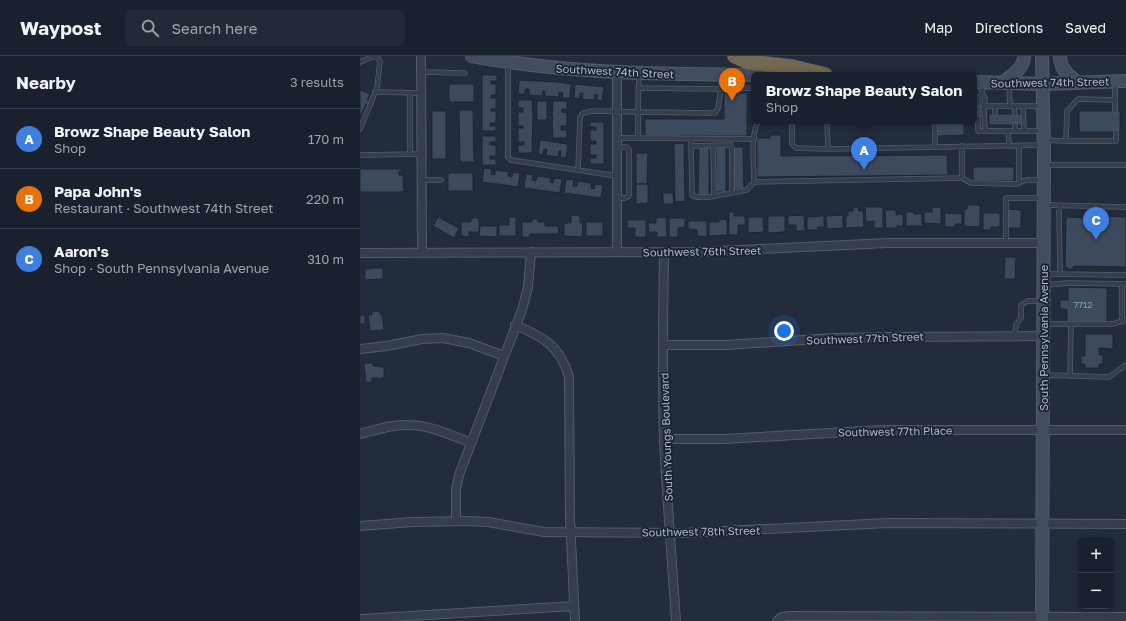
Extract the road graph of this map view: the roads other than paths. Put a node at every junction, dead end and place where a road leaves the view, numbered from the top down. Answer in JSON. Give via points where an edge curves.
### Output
{"nodes":[{"id":1,"x":376,"y":56,"type":"edge"},
{"id":2,"x":421,"y":56,"type":"edge"},
{"id":3,"x":472,"y":56,"type":"edge"},
{"id":4,"x":735,"y":56,"type":"edge"},
{"id":5,"x":1024,"y":56,"type":"edge"},
{"id":6,"x":1042,"y":56,"type":"edge"},
{"id":7,"x":1060,"y":56,"type":"edge"},
{"id":8,"x":360,"y":62,"type":"edge"},
{"id":9,"x":508,"y":63,"type":"junction"},
{"id":10,"x":421,"y":72,"type":"junction"},
{"id":11,"x":813,"y":72,"type":"edge"},
{"id":12,"x":465,"y":73,"type":"dead end"},
{"id":13,"x":617,"y":73,"type":"junction"},
{"id":14,"x":639,"y":74,"type":"junction"},
{"id":15,"x":720,"y":75,"type":"junction"},
{"id":16,"x":751,"y":75,"type":"edge"},
{"id":17,"x":1120,"y":81,"type":"edge"},
{"id":18,"x":1077,"y":82,"type":"junction"},
{"id":19,"x":1005,"y":83,"type":"junction"},
{"id":20,"x":1042,"y":84,"type":"junction"},
{"id":21,"x":979,"y":86,"type":"edge"},
{"id":22,"x":638,"y":88,"type":"junction"},
{"id":23,"x":751,"y":88,"type":"edge"},
{"id":24,"x":721,"y":89,"type":"junction"},
{"id":25,"x":375,"y":92,"type":"junction"},
{"id":26,"x":410,"y":93,"type":"junction"},
{"id":27,"x":421,"y":93,"type":"junction"},
{"id":28,"x":1115,"y":100,"type":"junction"},
{"id":29,"x":978,"y":104,"type":"dead end"},
{"id":30,"x":984,"y":106,"type":"junction"},
{"id":31,"x":995,"y":106,"type":"junction"},
{"id":32,"x":1012,"y":106,"type":"junction"},
{"id":33,"x":1023,"y":106,"type":"junction"},
{"id":34,"x":1043,"y":106,"type":"junction"},
{"id":35,"x":1115,"y":111,"type":"dead end"},
{"id":36,"x":617,"y":112,"type":"junction"},
{"id":37,"x":638,"y":112,"type":"junction"},
{"id":38,"x":995,"y":114,"type":"dead end"},
{"id":39,"x":1014,"y":114,"type":"dead end"},
{"id":40,"x":978,"y":118,"type":"dead end"},
{"id":41,"x":758,"y":124,"type":"edge"},
{"id":42,"x":792,"y":124,"type":"edge"},
{"id":43,"x":827,"y":124,"type":"edge"},
{"id":44,"x":935,"y":124,"type":"edge"},
{"id":45,"x":1015,"y":124,"type":"dead end"},
{"id":46,"x":995,"y":125,"type":"dead end"},
{"id":47,"x":360,"y":129,"type":"edge"},
{"id":48,"x":985,"y":131,"type":"junction"},
{"id":49,"x":995,"y":131,"type":"junction"},
{"id":50,"x":1008,"y":131,"type":"junction"},
{"id":51,"x":1015,"y":131,"type":"junction"},
{"id":52,"x":1024,"y":131,"type":"junction"},
{"id":53,"x":1116,"y":132,"type":"dead end"},
{"id":54,"x":617,"y":138,"type":"junction"},
{"id":55,"x":638,"y":138,"type":"junction"},
{"id":56,"x":691,"y":139,"type":"junction"},
{"id":57,"x":754,"y":139,"type":"junction"},
{"id":58,"x":1043,"y":139,"type":"junction"},
{"id":59,"x":1066,"y":141,"type":"junction"},
{"id":60,"x":714,"y":145,"type":"junction"},
{"id":61,"x":1009,"y":145,"type":"junction"},
{"id":62,"x":1019,"y":145,"type":"junction"},
{"id":63,"x":691,"y":146,"type":"junction"},
{"id":64,"x":935,"y":146,"type":"junction"},
{"id":65,"x":962,"y":146,"type":"junction"},
{"id":66,"x":617,"y":147,"type":"junction"},
{"id":67,"x":828,"y":149,"type":"junction"},
{"id":68,"x":360,"y":154,"type":"edge"},
{"id":69,"x":410,"y":154,"type":"junction"},
{"id":70,"x":421,"y":154,"type":"junction"},
{"id":71,"x":1044,"y":165,"type":"junction"},
{"id":72,"x":1126,"y":165,"type":"edge"},
{"id":73,"x":578,"y":170,"type":"junction"},
{"id":74,"x":617,"y":176,"type":"junction"},
{"id":75,"x":962,"y":178,"type":"junction"},
{"id":76,"x":422,"y":180,"type":"junction"},
{"id":77,"x":441,"y":180,"type":"dead end"},
{"id":78,"x":1044,"y":180,"type":"junction"},
{"id":79,"x":754,"y":182,"type":"junction"},
{"id":80,"x":1019,"y":183,"type":"junction"},
{"id":81,"x":732,"y":192,"type":"junction"},
{"id":82,"x":714,"y":196,"type":"junction"},
{"id":83,"x":617,"y":198,"type":"junction"},
{"id":84,"x":1044,"y":202,"type":"junction"},
{"id":85,"x":1059,"y":206,"type":"junction"},
{"id":86,"x":1126,"y":207,"type":"edge"},
{"id":87,"x":1006,"y":243,"type":"junction"},
{"id":88,"x":1044,"y":243,"type":"junction"},
{"id":89,"x":422,"y":252,"type":"junction"},
{"id":90,"x":531,"y":252,"type":"junction"},
{"id":91,"x":616,"y":252,"type":"junction"},
{"id":92,"x":664,"y":252,"type":"junction"},
{"id":93,"x":360,"y":253,"type":"edge"},
{"id":94,"x":1060,"y":274,"type":"junction"},
{"id":95,"x":1126,"y":275,"type":"edge"},
{"id":96,"x":1043,"y":280,"type":"junction"},
{"id":97,"x":1124,"y":284,"type":"edge"},
{"id":98,"x":1043,"y":301,"type":"junction"},
{"id":99,"x":1124,"y":321,"type":"edge"},
{"id":100,"x":1071,"y":324,"type":"junction"},
{"id":101,"x":516,"y":325,"type":"junction"},
{"id":102,"x":1043,"y":330,"type":"junction"},
{"id":103,"x":1015,"y":336,"type":"junction"},
{"id":104,"x":663,"y":345,"type":"junction"},
{"id":105,"x":360,"y":349,"type":"edge"},
{"id":106,"x":504,"y":356,"type":"junction"},
{"id":107,"x":1126,"y":365,"type":"edge"},
{"id":108,"x":1043,"y":376,"type":"junction"},
{"id":109,"x":1070,"y":376,"type":"junction"},
{"id":110,"x":1043,"y":430,"type":"junction"},
{"id":111,"x":1126,"y":430,"type":"edge"},
{"id":112,"x":360,"y":434,"type":"edge"},
{"id":113,"x":664,"y":439,"type":"junction"},
{"id":114,"x":470,"y":443,"type":"junction"},
{"id":115,"x":456,"y":521,"type":"junction"},
{"id":116,"x":1042,"y":524,"type":"junction"},
{"id":117,"x":1126,"y":524,"type":"edge"},
{"id":118,"x":360,"y":526,"type":"edge"},
{"id":119,"x":570,"y":532,"type":"junction"},
{"id":120,"x":670,"y":532,"type":"junction"},
{"id":121,"x":574,"y":606,"type":"junction"},
{"id":122,"x":1126,"y":617,"type":"edge"},
{"id":123,"x":360,"y":619,"type":"edge"},
{"id":124,"x":1042,"y":619,"type":"edge"},
{"id":125,"x":575,"y":621,"type":"edge"},
{"id":126,"x":676,"y":621,"type":"edge"},
{"id":127,"x":777,"y":621,"type":"edge"}],
"edges":[{"from":1,"to":8,"type":"lane"},
{"from":1,"to":25,"type":"lane","via":[[380,61]]},
{"from":2,"to":10,"type":"street"},
{"from":3,"to":9,"type":"main road","name":"Southwest 74th Street"},
{"from":4,"to":11,"type":"highway","via":[[748,62]]},
{"from":5,"to":19,"type":"main road","via":[[1021,68]]},
{"from":6,"to":20,"type":"main road","name":"South Pennsylvania Avenue"},
{"from":7,"to":18,"type":"main road","via":[[1061,66]]},
{"from":9,"to":13,"type":"main road","name":"Southwest 74th Street"},
{"from":9,"to":73,"type":"lane","via":[[508,158]]},
{"from":10,"to":12,"type":"lane"},
{"from":10,"to":27,"type":"street"},
{"from":13,"to":14,"type":"main road","name":"Southwest 74th Street"},
{"from":13,"to":36,"type":"street"},
{"from":14,"to":15,"type":"main road","name":"Southwest 74th Street"},
{"from":14,"to":22,"type":"lane"},
{"from":15,"to":16,"type":"main road","name":"Southwest 74th Street"},
{"from":15,"to":24,"type":"lane"},
{"from":17,"to":18,"type":"main road","name":"Southwest 74th Street"},
{"from":17,"to":28,"type":"lane"},
{"from":18,"to":20,"type":"main road","name":"Southwest 74th Street"},
{"from":19,"to":20,"type":"main road","name":"Southwest 74th Street"},
{"from":19,"to":21,"type":"main road","name":"Southwest 74th Street"},
{"from":19,"to":32,"type":"lane"},
{"from":20,"to":34,"type":"main road","name":"South Pennsylvania Avenue"},
{"from":21,"to":29,"type":"lane"},
{"from":21,"to":30,"type":"lane","via":[[985,98]]},
{"from":22,"to":24,"type":"lane"},
{"from":22,"to":37,"type":"lane"},
{"from":23,"to":24,"type":"lane"},
{"from":24,"to":37,"type":"lane","via":[[718,108],[714,113]]},
{"from":25,"to":26,"type":"lane"},
{"from":25,"to":47,"type":"lane"},
{"from":26,"to":27,"type":"lane"},
{"from":26,"to":69,"type":"lane"},
{"from":27,"to":70,"type":"street"},
{"from":28,"to":35,"type":"lane"},
{"from":28,"to":59,"type":"lane","via":[[1078,99],[1067,111]]},
{"from":30,"to":31,"type":"lane"},
{"from":30,"to":48,"type":"lane"},
{"from":31,"to":32,"type":"lane"},
{"from":31,"to":38,"type":"lane"},
{"from":32,"to":33,"type":"lane"},
{"from":32,"to":39,"type":"lane"},
{"from":33,"to":34,"type":"lane"},
{"from":33,"to":52,"type":"lane"},
{"from":34,"to":58,"type":"main road","name":"South Pennsylvania Avenue"},
{"from":36,"to":37,"type":"lane"},
{"from":36,"to":54,"type":"street"},
{"from":36,"to":73,"type":"lane","via":[[593,111],[583,113],[580,117]]},
{"from":37,"to":55,"type":"lane"},
{"from":40,"to":48,"type":"lane","via":[[978,132]]},
{"from":41,"to":57,"type":"lane"},
{"from":42,"to":67,"type":"lane","via":[[792,144],[796,148]]},
{"from":43,"to":67,"type":"lane"},
{"from":44,"to":64,"type":"lane"},
{"from":45,"to":51,"type":"lane"},
{"from":46,"to":49,"type":"lane"},
{"from":48,"to":49,"type":"lane"},
{"from":49,"to":50,"type":"lane"},
{"from":50,"to":51,"type":"lane"},
{"from":50,"to":61,"type":"lane"},
{"from":51,"to":52,"type":"lane"},
{"from":52,"to":58,"type":"lane"},
{"from":53,"to":59,"type":"lane","via":[[1116,141]]},
{"from":54,"to":55,"type":"lane"},
{"from":54,"to":66,"type":"street"},
{"from":55,"to":56,"type":"lane"},
{"from":56,"to":57,"type":"lane"},
{"from":56,"to":63,"type":"lane"},
{"from":57,"to":79,"type":"lane"},
{"from":58,"to":59,"type":"lane"},
{"from":58,"to":62,"type":"lane"},
{"from":58,"to":71,"type":"main road","name":"South Pennsylvania Avenue"},
{"from":60,"to":63,"type":"lane"},
{"from":60,"to":81,"type":"lane","via":[[731,145]]},
{"from":60,"to":82,"type":"lane"},
{"from":61,"to":62,"type":"lane"},
{"from":61,"to":65,"type":"lane"},
{"from":62,"to":80,"type":"lane"},
{"from":63,"to":82,"type":"lane","via":[[692,195],[696,198]]},
{"from":64,"to":65,"type":"lane"},
{"from":64,"to":67,"type":"lane"},
{"from":65,"to":75,"type":"lane"},
{"from":66,"to":74,"type":"street"},
{"from":66,"to":83,"type":"lane","via":[[629,149],[629,196]]},
{"from":68,"to":69,"type":"lane"},
{"from":69,"to":70,"type":"lane"},
{"from":70,"to":76,"type":"street"},
{"from":71,"to":72,"type":"lane"},
{"from":71,"to":78,"type":"main road","name":"South Pennsylvania Avenue"},
{"from":73,"to":74,"type":"lane"},
{"from":74,"to":83,"type":"street"},
{"from":75,"to":79,"type":"lane"},
{"from":75,"to":80,"type":"lane","via":[[971,183]]},
{"from":76,"to":77,"type":"lane"},
{"from":76,"to":89,"type":"street"},
{"from":78,"to":80,"type":"lane","via":[[1026,180]]},
{"from":78,"to":84,"type":"main road","name":"South Pennsylvania Avenue"},
{"from":79,"to":81,"type":"lane","via":[[747,190]]},
{"from":81,"to":82,"type":"lane"},
{"from":83,"to":91,"type":"street"},
{"from":84,"to":85,"type":"lane"},
{"from":84,"to":87,"type":"lane","via":[[1006,198]]},
{"from":84,"to":88,"type":"main road","name":"South Pennsylvania Avenue"},
{"from":85,"to":86,"type":"lane"},
{"from":85,"to":94,"type":"lane"},
{"from":87,"to":88,"type":"street","name":"Southwest 76th Street"},
{"from":87,"to":92,"type":"street","name":"Southwest 76th Street","via":[[888,243]]},
{"from":88,"to":96,"type":"main road","name":"South Pennsylvania Avenue"},
{"from":89,"to":90,"type":"street","name":"Southwest 76th Street"},
{"from":89,"to":93,"type":"street","name":"Southwest 76th Street"},
{"from":90,"to":91,"type":"street","name":"Southwest 76th Street"},
{"from":90,"to":101,"type":"street","via":[[526,296]]},
{"from":91,"to":92,"type":"street","name":"Southwest 76th Street"},
{"from":92,"to":104,"type":"street","name":"South Youngs Boulevard"},
{"from":94,"to":95,"type":"lane"},
{"from":94,"to":96,"type":"lane"},
{"from":96,"to":97,"type":"lane","via":[[1068,284]]},
{"from":96,"to":98,"type":"main road","name":"South Pennsylvania Avenue"},
{"from":97,"to":99,"type":"lane"},
{"from":98,"to":102,"type":"main road","name":"South Pennsylvania Avenue"},
{"from":98,"to":103,"type":"lane","via":[[1028,301],[1021,305],[1021,318],[1016,326]]},
{"from":99,"to":100,"type":"lane","via":[[1113,324]]},
{"from":100,"to":102,"type":"lane"},
{"from":100,"to":109,"type":"lane"},
{"from":101,"to":106,"type":"street"},
{"from":101,"to":119,"type":"street","via":[[552,344],[569,377]]},
{"from":102,"to":103,"type":"street","name":"Southwest 77th Street"},
{"from":102,"to":108,"type":"main road","name":"South Pennsylvania Avenue"},
{"from":103,"to":104,"type":"street","name":"Southwest 77th Street","via":[[890,336],[726,345]]},
{"from":104,"to":113,"type":"street","name":"South Youngs Boulevard"},
{"from":105,"to":106,"type":"street","via":[[443,338],[469,343]]},
{"from":106,"to":114,"type":"street"},
{"from":107,"to":109,"type":"lane","via":[[1109,377]]},
{"from":108,"to":109,"type":"lane"},
{"from":108,"to":110,"type":"main road","name":"South Pennsylvania Avenue"},
{"from":110,"to":111,"type":"street","name":"Southwest 77th Place"},
{"from":110,"to":113,"type":"street","name":"Southwest 77th Place","via":[[875,430],[725,439]]},
{"from":110,"to":116,"type":"main road","name":"South Pennsylvania Avenue"},
{"from":112,"to":114,"type":"street","via":[[394,426],[415,425]]},
{"from":113,"to":120,"type":"street","name":"South Youngs Boulevard"},
{"from":114,"to":115,"type":"street","via":[[457,483]]},
{"from":115,"to":118,"type":"street","name":"Southwest 78th Street"},
{"from":115,"to":119,"type":"street","name":"Southwest 78th Street","via":[[488,522],[537,532]]},
{"from":116,"to":117,"type":"street","name":"Southwest 78th Street"},
{"from":116,"to":120,"type":"street","name":"Southwest 78th Street","via":[[875,524]]},
{"from":116,"to":124,"type":"main road","name":"South Pennsylvania Avenue"},
{"from":119,"to":120,"type":"street","name":"Southwest 78th Street"},
{"from":119,"to":121,"type":"street"},
{"from":120,"to":126,"type":"street","name":"South Youngs Boulevard"},
{"from":121,"to":123,"type":"street"},
{"from":121,"to":125,"type":"street"},
{"from":122,"to":124,"type":"street"},
{"from":124,"to":127,"type":"street","via":[[789,616]]}]}
